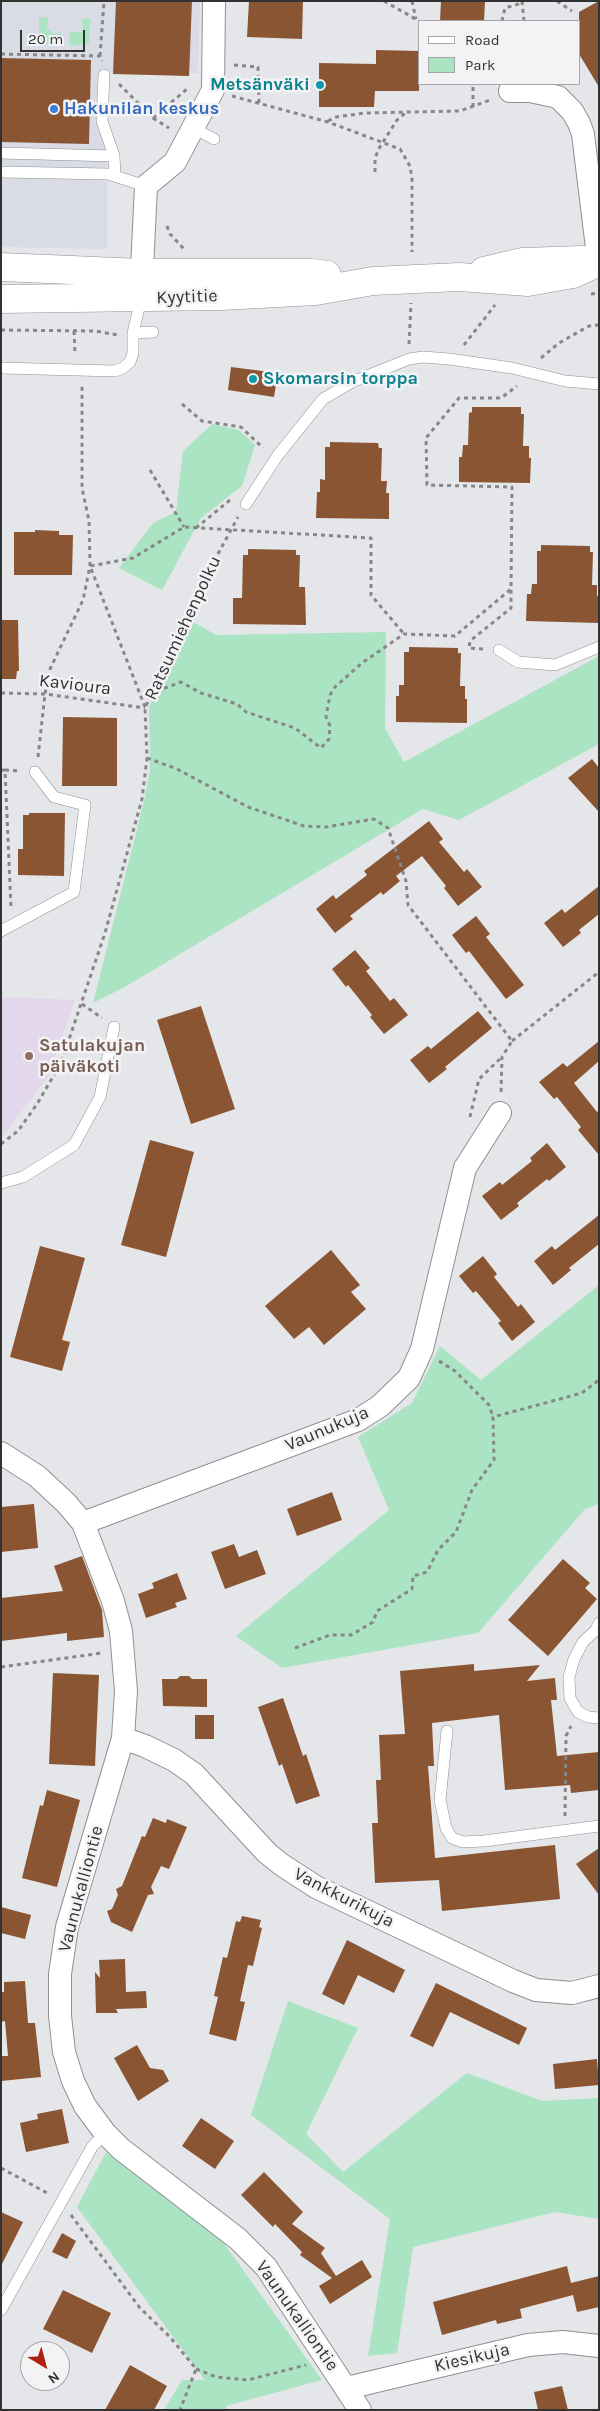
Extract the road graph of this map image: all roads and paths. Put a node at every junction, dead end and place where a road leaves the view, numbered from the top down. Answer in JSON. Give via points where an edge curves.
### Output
{"nodes":[{"id":1,"x":104,"y":1,"type":"edge"},
{"id":2,"x":214,"y":1,"type":"edge"},
{"id":3,"x":384,"y":1,"type":"edge"},
{"id":4,"x":412,"y":1,"type":"edge"},
{"id":5,"x":557,"y":1,"type":"edge"},
{"id":6,"x":522,"y":2,"type":"edge"},
{"id":7,"x":572,"y":12,"type":"dead end"},
{"id":8,"x":418,"y":20,"type":"edge"},
{"id":9,"x":502,"y":20,"type":"edge"},
{"id":10,"x":524,"y":20,"type":"edge"},
{"id":11,"x":1,"y":54,"type":"edge"},
{"id":12,"x":100,"y":56,"type":"junction"},
{"id":13,"x":213,"y":63,"type":"junction"},
{"id":14,"x":104,"y":71,"type":"joint"},
{"id":15,"x":118,"y":82,"type":"dead end"},
{"id":16,"x":473,"y":85,"type":"edge"},
{"id":17,"x":213,"y":90,"type":"junction"},
{"id":18,"x":510,"y":91,"type":"joint"},
{"id":19,"x":258,"y":104,"type":"junction"},
{"id":20,"x":473,"y":107,"type":"junction"},
{"id":21,"x":408,"y":111,"type":"junction"},
{"id":22,"x":153,"y":118,"type":"junction"},
{"id":23,"x":328,"y":122,"type":"junction"},
{"id":24,"x":193,"y":128,"type":"junction"},
{"id":25,"x":170,"y":129,"type":"dead end"},
{"id":26,"x":214,"y":139,"type":"dead end"},
{"id":27,"x":384,"y":142,"type":"junction"},
{"id":28,"x":1,"y":153,"type":"edge"},
{"id":29,"x":114,"y":156,"type":"junction"},
{"id":30,"x":1,"y":172,"type":"edge"},
{"id":31,"x":375,"y":172,"type":"dead end"},
{"id":32,"x":115,"y":176,"type":"junction"},
{"id":33,"x":146,"y":186,"type":"junction"},
{"id":34,"x":165,"y":219,"type":"dead end"},
{"id":35,"x":187,"y":252,"type":"dead end"},
{"id":36,"x":412,"y":252,"type":"dead end"},
{"id":37,"x":599,"y":263,"type":"edge"},
{"id":38,"x":1,"y":267,"type":"edge"},
{"id":39,"x":141,"y":286,"type":"junction"},
{"id":40,"x":411,"y":298,"type":"dead end"},
{"id":41,"x":1,"y":299,"type":"edge"},
{"id":42,"x":497,"y":302,"type":"dead end"},
{"id":43,"x":598,"y":325,"type":"edge"},
{"id":44,"x":1,"y":330,"type":"edge"},
{"id":45,"x":74,"y":331,"type":"junction"},
{"id":46,"x":153,"y":332,"type":"dead end"},
{"id":47,"x":134,"y":333,"type":"junction"},
{"id":48,"x":409,"y":359,"type":"junction"},
{"id":49,"x":448,"y":359,"type":"junction"},
{"id":50,"x":1,"y":368,"type":"edge"},
{"id":51,"x":512,"y":368,"type":"junction"},
{"id":52,"x":76,"y":370,"type":"junction"},
{"id":53,"x":524,"y":371,"type":"junction"},
{"id":54,"x":599,"y":384,"type":"edge"},
{"id":55,"x":182,"y":404,"type":"dead end"},
{"id":56,"x":278,"y":455,"type":"junction"},
{"id":57,"x":150,"y":470,"type":"dead end"},
{"id":58,"x":246,"y":504,"type":"joint"},
{"id":59,"x":184,"y":527,"type":"junction"},
{"id":60,"x":230,"y":530,"type":"junction"},
{"id":61,"x":90,"y":566,"type":"junction"},
{"id":62,"x":511,"y":589,"type":"junction"},
{"id":63,"x":404,"y":634,"type":"junction"},
{"id":64,"x":599,"y":647,"type":"edge"},
{"id":65,"x":499,"y":650,"type":"joint"},
{"id":66,"x":1,"y":693,"type":"edge"},
{"id":67,"x":45,"y":694,"type":"junction"},
{"id":68,"x":149,"y":694,"type":"junction"},
{"id":69,"x":145,"y":708,"type":"junction"},
{"id":70,"x":147,"y":758,"type":"junction"},
{"id":71,"x":3,"y":770,"type":"edge"},
{"id":72,"x":35,"y":772,"type":"junction"},
{"id":73,"x":1,"y":847,"type":"edge"},
{"id":74,"x":8,"y":847,"type":"junction"},
{"id":75,"x":12,"y":914,"type":"dead end"},
{"id":76,"x":1,"y":931,"type":"edge"},
{"id":77,"x":599,"y":972,"type":"edge"},
{"id":78,"x":82,"y":1004,"type":"junction"},
{"id":79,"x":114,"y":1026,"type":"joint"},
{"id":80,"x":512,"y":1041,"type":"junction"},
{"id":81,"x":502,"y":1057,"type":"junction"},
{"id":82,"x":500,"y":1113,"type":"joint"},
{"id":83,"x":470,"y":1118,"type":"dead end"},
{"id":84,"x":1,"y":1144,"type":"edge"},
{"id":85,"x":1,"y":1182,"type":"edge"},
{"id":86,"x":422,"y":1350,"type":"junction"},
{"id":87,"x":599,"y":1380,"type":"edge"},
{"id":88,"x":493,"y":1417,"type":"junction"},
{"id":89,"x":1,"y":1453,"type":"edge"},
{"id":90,"x":83,"y":1523,"type":"junction"},
{"id":91,"x":598,"y":1627,"type":"edge"},
{"id":92,"x":295,"y":1648,"type":"dead end"},
{"id":93,"x":123,"y":1650,"type":"junction"},
{"id":94,"x":1,"y":1667,"type":"edge"},
{"id":95,"x":578,"y":1712,"type":"junction"},
{"id":96,"x":599,"y":1718,"type":"edge"},
{"id":97,"x":447,"y":1731,"type":"dead end"},
{"id":98,"x":123,"y":1738,"type":"junction"},
{"id":99,"x":599,"y":1826,"type":"edge"},
{"id":100,"x":567,"y":1830,"type":"junction"},
{"id":101,"x":599,"y":1986,"type":"edge"},
{"id":102,"x":105,"y":2133,"type":"junction"},
{"id":103,"x":1,"y":2168,"type":"edge"},
{"id":104,"x":60,"y":2204,"type":"junction"},
{"id":105,"x":1,"y":2310,"type":"edge"},
{"id":106,"x":599,"y":2346,"type":"edge"},
{"id":107,"x":328,"y":2360,"type":"junction"},
{"id":108,"x":196,"y":2369,"type":"junction"},
{"id":109,"x":347,"y":2388,"type":"junction"},
{"id":110,"x":180,"y":2410,"type":"edge"},
{"id":111,"x":360,"y":2410,"type":"edge"}],
"edges":[{"from":1,"to":12,"type":"path"},
{"from":2,"to":13,"type":"street"},
{"from":3,"to":8,"type":"path"},
{"from":4,"to":8,"type":"path"},
{"from":5,"to":7,"type":"path"},
{"from":6,"to":9,"type":"path","via":[[505,8]]},
{"from":6,"to":10,"type":"path"},
{"from":11,"to":12,"type":"path"},
{"from":12,"to":14,"type":"path"},
{"from":13,"to":17,"type":"street"},
{"from":13,"to":19,"type":"path","via":[[258,67]]},
{"from":14,"to":29,"type":"lane","via":[[102,121]]},
{"from":15,"to":22,"type":"path"},
{"from":16,"to":20,"type":"path"},
{"from":17,"to":19,"type":"path"},
{"from":17,"to":22,"type":"path","via":[[194,83]]},
{"from":17,"to":24,"type":"street"},
{"from":18,"to":20,"type":"path"},
{"from":18,"to":37,"type":"street","via":[[558,97],[580,123]]},
{"from":19,"to":23,"type":"path"},
{"from":20,"to":21,"type":"path","via":[[460,111]]},
{"from":21,"to":23,"type":"path","via":[[336,117]]},
{"from":21,"to":27,"type":"path"},
{"from":22,"to":25,"type":"path"},
{"from":23,"to":27,"type":"path"},
{"from":24,"to":26,"type":"lane"},
{"from":24,"to":33,"type":"street","via":[[175,162]]},
{"from":27,"to":31,"type":"path","via":[[375,159]]},
{"from":27,"to":36,"type":"path","via":[[400,150],[410,166]]},
{"from":28,"to":29,"type":"lane"},
{"from":29,"to":32,"type":"lane"},
{"from":30,"to":32,"type":"lane"},
{"from":32,"to":33,"type":"lane"},
{"from":33,"to":39,"type":"street"},
{"from":34,"to":35,"type":"path","via":[[170,234]]},
{"from":37,"to":39,"type":"main road","name":"Kyytitie","via":[[571,259],[522,262],[459,277],[373,281],[312,273]]},
{"from":38,"to":39,"type":"main road","name":"Kyytitie"},
{"from":39,"to":41,"type":"main road","name":"Kyytitie"},
{"from":39,"to":47,"type":"lane"},
{"from":40,"to":48,"type":"path"},
{"from":42,"to":49,"type":"path","via":[[463,347]]},
{"from":43,"to":53,"type":"path","via":[[589,326],[559,343]]},
{"from":44,"to":45,"type":"path"},
{"from":45,"to":47,"type":"path","via":[[115,335]]},
{"from":45,"to":52,"type":"path"},
{"from":46,"to":47,"type":"lane"},
{"from":47,"to":52,"type":"lane","via":[[133,353],[123,368],[115,371]]},
{"from":48,"to":49,"type":"lane"},
{"from":48,"to":56,"type":"lane","via":[[352,382],[323,399]]},
{"from":49,"to":51,"type":"lane"},
{"from":50,"to":52,"type":"lane"},
{"from":51,"to":53,"type":"lane"},
{"from":51,"to":62,"type":"path","via":[[520,384],[501,398],[459,398],[426,438],[427,485],[512,487]]},
{"from":52,"to":61,"type":"path","via":[[82,380],[82,488],[89,521]]},
{"from":53,"to":54,"type":"lane","via":[[565,381]]},
{"from":55,"to":56,"type":"path","via":[[202,420],[241,427],[264,448]]},
{"from":56,"to":58,"type":"lane"},
{"from":57,"to":59,"type":"path"},
{"from":58,"to":60,"type":"path","name":"Ratsumiehenpolku"},
{"from":59,"to":60,"type":"path"},
{"from":59,"to":61,"type":"path","via":[[133,558]]},
{"from":60,"to":63,"type":"path","via":[[371,538],[371,595]]},
{"from":60,"to":68,"type":"path","name":"Ratsumiehenpolku"},
{"from":61,"to":67,"type":"path","via":[[83,600],[50,669]]},
{"from":61,"to":69,"type":"path"},
{"from":62,"to":63,"type":"path","via":[[455,636]]},
{"from":62,"to":65,"type":"path","via":[[511,608],[470,641],[469,648]]},
{"from":63,"to":68,"type":"path","via":[[362,663],[335,688],[330,695],[326,717],[330,726],[329,739],[321,748],[295,728],[246,712],[237,704],[201,693],[181,682]]},
{"from":64,"to":65,"type":"lane","via":[[555,665],[518,662]]},
{"from":66,"to":67,"type":"path","name":"Kavioura"},
{"from":67,"to":69,"type":"path","name":"Kavioura"},
{"from":67,"to":72,"type":"path"},
{"from":68,"to":69,"type":"path","name":"Ratsumiehenpolku"},
{"from":69,"to":70,"type":"path","name":"Ratsumiehenpolku"},
{"from":70,"to":78,"type":"path","name":"Ratsumiehenpolku","via":[[142,799]]},
{"from":70,"to":80,"type":"path","via":[[177,769],[248,807],[304,826],[326,827],[374,819],[388,828],[406,881],[408,905]]},
{"from":71,"to":72,"type":"path"},
{"from":71,"to":74,"type":"path"},
{"from":72,"to":76,"type":"lane","via":[[54,797],[85,805],[74,892]]},
{"from":73,"to":74,"type":"path"},
{"from":74,"to":75,"type":"path"},
{"from":77,"to":80,"type":"path"},
{"from":78,"to":79,"type":"path"},
{"from":78,"to":84,"type":"path","name":"Ratsumiehenpolku","via":[[61,1063],[18,1131]]},
{"from":79,"to":85,"type":"lane","via":[[100,1097],[74,1146],[22,1178]]},
{"from":80,"to":81,"type":"path"},
{"from":81,"to":82,"type":"path"},
{"from":81,"to":83,"type":"path","via":[[479,1080]]},
{"from":82,"to":86,"type":"street","name":"Vaunukuja","via":[[465,1168]]},
{"from":86,"to":88,"type":"path","via":[[455,1371],[489,1405]]},
{"from":86,"to":90,"type":"street","name":"Vaunukuja","via":[[409,1378],[380,1406],[358,1420]]},
{"from":87,"to":88,"type":"path","via":[[582,1392]]},
{"from":88,"to":92,"type":"path","via":[[494,1460],[472,1490],[456,1532],[438,1550],[427,1572],[413,1576],[412,1589],[377,1611],[372,1622],[351,1635],[330,1636]]},
{"from":89,"to":90,"type":"street","name":"Vaunukalliontie","via":[[37,1476]]},
{"from":90,"to":93,"type":"street","name":"Vaunukalliontie","via":[[113,1602]]},
{"from":91,"to":95,"type":"lane","via":[[583,1642],[569,1677],[570,1698]]},
{"from":93,"to":94,"type":"path"},
{"from":93,"to":98,"type":"street","name":"Vaunukalliontie","via":[[126,1691]]},
{"from":95,"to":96,"type":"lane"},
{"from":95,"to":100,"type":"path","via":[[566,1736]]},
{"from":97,"to":100,"type":"lane","via":[[440,1800],[446,1828],[452,1838],[463,1842],[484,1841]]},
{"from":98,"to":101,"type":"street","name":"Vankkurikuja","via":[[174,1760],[194,1774],[267,1853],[316,1887],[536,1990],[572,1993]]},
{"from":98,"to":102,"type":"street","name":"Vaunukalliontie","via":[[67,1927],[60,1974],[64,2052],[85,2106]]},
{"from":99,"to":100,"type":"lane"},
{"from":102,"to":104,"type":"lane","via":[[92,2147]]},
{"from":102,"to":107,"type":"street","name":"Vaunukalliontie","via":[[121,2149],[238,2239],[266,2267]]},
{"from":103,"to":104,"type":"path"},
{"from":104,"to":105,"type":"lane"},
{"from":104,"to":108,"type":"path","via":[[140,2308]]},
{"from":106,"to":109,"type":"street","name":"Kiesikuja","via":[[563,2342],[528,2345]]},
{"from":107,"to":108,"type":"path","via":[[248,2380],[216,2377]]},
{"from":107,"to":109,"type":"street","name":"Vaunukalliontie"},
{"from":108,"to":110,"type":"path"},
{"from":109,"to":111,"type":"street","name":"Vaunukalliontie"}]}
